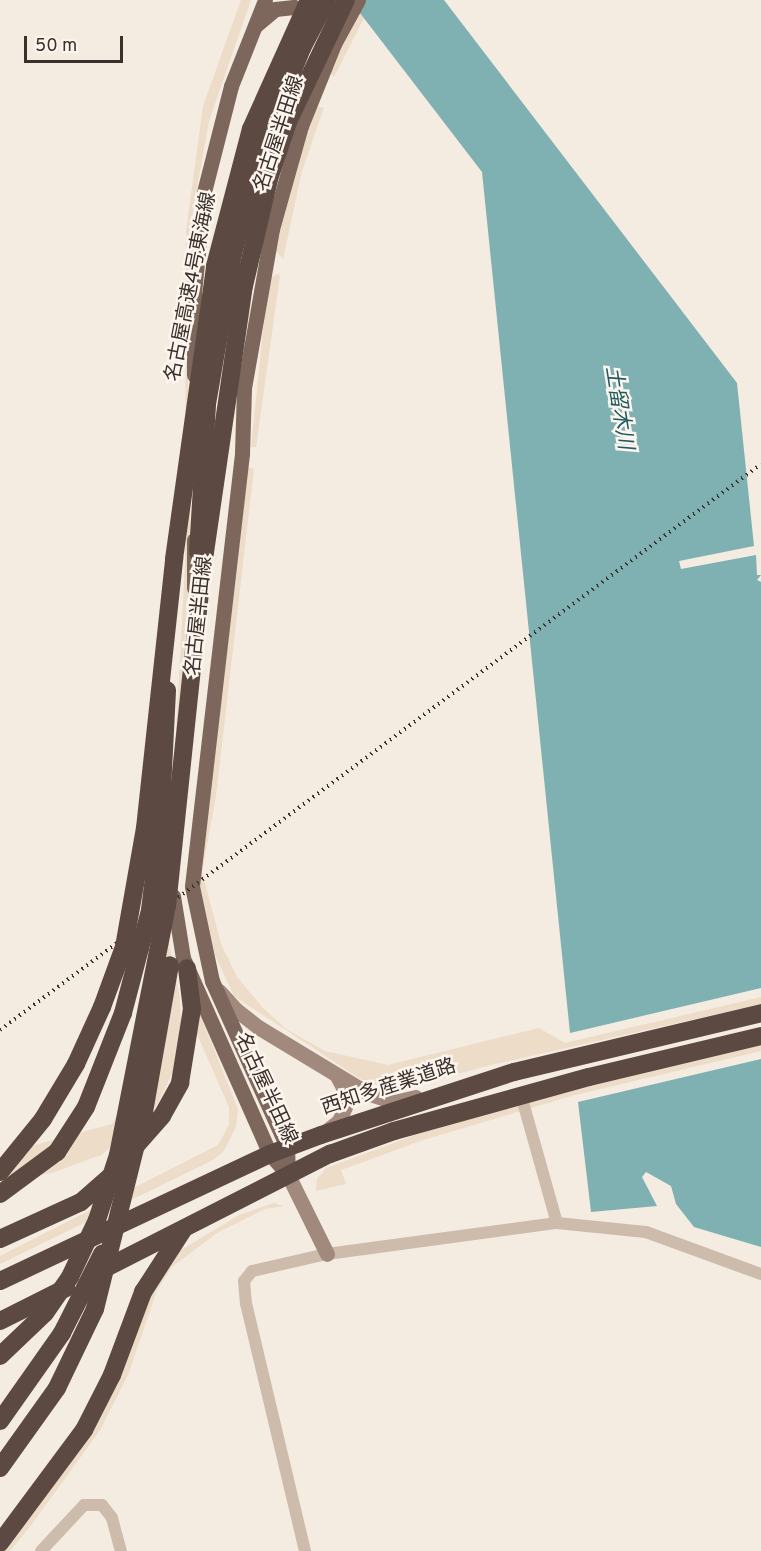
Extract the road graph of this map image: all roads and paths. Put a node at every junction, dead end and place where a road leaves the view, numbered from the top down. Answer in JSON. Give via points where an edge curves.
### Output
{"nodes":[{"id":1,"x":265,"y":0,"type":"edge"},
{"id":2,"x":302,"y":0,"type":"edge"},
{"id":3,"x":309,"y":0,"type":"edge"},
{"id":4,"x":327,"y":0,"type":"edge"},
{"id":5,"x":346,"y":0,"type":"edge"},
{"id":6,"x":358,"y":0,"type":"edge"},
{"id":7,"x":317,"y":20,"type":"junction"},
{"id":8,"x":253,"y":28,"type":"junction"},
{"id":9,"x":334,"y":44,"type":"junction"},
{"id":10,"x":216,"y":477,"type":"junction"},
{"id":11,"x":168,"y":625,"type":"junction"},
{"id":12,"x":194,"y":626,"type":"junction"},
{"id":13,"x":187,"y":968,"type":"junction"},
{"id":14,"x":212,"y":981,"type":"junction"},
{"id":15,"x":761,"y":1013,"type":"edge"},
{"id":16,"x":267,"y":1032,"type":"junction"},
{"id":17,"x":761,"y":1036,"type":"edge"},
{"id":18,"x":243,"y":1052,"type":"junction"},
{"id":19,"x":514,"y":1072,"type":"junction"},
{"id":20,"x":335,"y":1074,"type":"junction"},
{"id":21,"x":521,"y":1095,"type":"junction"},
{"id":22,"x":321,"y":1135,"type":"junction"},
{"id":23,"x":278,"y":1150,"type":"junction"},
{"id":24,"x":0,"y":1172,"type":"edge"},
{"id":25,"x":288,"y":1175,"type":"junction"},
{"id":26,"x":0,"y":1194,"type":"edge"},
{"id":27,"x":120,"y":1210,"type":"junction"},
{"id":28,"x":556,"y":1223,"type":"junction"},
{"id":29,"x":186,"y":1226,"type":"junction"},
{"id":30,"x":0,"y":1239,"type":"edge"},
{"id":31,"x":327,"y":1254,"type":"junction"},
{"id":32,"x":50,"y":1259,"type":"junction"},
{"id":33,"x":761,"y":1274,"type":"edge"},
{"id":34,"x":0,"y":1281,"type":"edge"},
{"id":35,"x":0,"y":1287,"type":"edge"},
{"id":36,"x":68,"y":1287,"type":"junction"},
{"id":37,"x":0,"y":1321,"type":"edge"},
{"id":38,"x":0,"y":1329,"type":"edge"},
{"id":39,"x":0,"y":1356,"type":"edge"},
{"id":40,"x":0,"y":1421,"type":"edge"},
{"id":41,"x":0,"y":1468,"type":"edge"},
{"id":42,"x":0,"y":1543,"type":"edge"},
{"id":43,"x":41,"y":1551,"type":"edge"},
{"id":44,"x":121,"y":1551,"type":"edge"},
{"id":45,"x":305,"y":1551,"type":"edge"}],
"edges":[{"from":1,"to":8,"type":"main road","name":"名古屋半田線"},
{"from":2,"to":7,"type":"street"},
{"from":3,"to":11,"type":"highway","name":"名古屋高速4号東海線","bridge":true,"via":[[265,96],[231,196],[203,332]]},
{"from":4,"to":12,"type":"highway","bridge":true,"via":[[280,98],[255,169],[233,254],[207,404]]},
{"from":5,"to":10,"type":"highway","bridge":true,"via":[[308,74],[269,179],[244,286]]},
{"from":6,"to":9,"type":"main road","name":"名古屋半田線"},
{"from":7,"to":8,"type":"main road","via":[[294,7],[275,9]]},
{"from":7,"to":9,"type":"street"},
{"from":8,"to":12,"type":"main road","name":"名古屋半田線","via":[[215,139],[197,245]]},
{"from":9,"to":14,"type":"main road","name":"名古屋半田線","via":[[301,126],[272,229],[244,388],[242,453],[192,886]]},
{"from":10,"to":27,"type":"highway","bridge":true,"via":[[180,899],[144,1112]]},
{"from":10,"to":39,"type":"highway","bridge":true,"via":[[167,906],[125,1128],[105,1201],[75,1270],[45,1313]]},
{"from":11,"to":24,"type":"highway","bridge":true,"via":[[145,828],[124,947],[76,1064],[43,1119]]},
{"from":11,"to":26,"type":"highway","bridge":true,"via":[[165,766],[156,872],[123,1013],[86,1107],[57,1152]]},
{"from":12,"to":13,"type":"main road","name":"名古屋半田線","via":[[192,730],[172,903]]},
{"from":13,"to":23,"type":"main road","name":"名古屋半田線"},
{"from":13,"to":30,"type":"highway","via":[[192,1009],[186,1061],[180,1083],[162,1116],[105,1183],[51,1218]]},
{"from":14,"to":16,"type":"street","via":[[235,1010]]},
{"from":14,"to":18,"type":"main road","name":"名古屋半田線"},
{"from":15,"to":19,"type":"highway","name":"西知多産業道路"},
{"from":16,"to":18,"type":"street","via":[[253,1035]]},
{"from":16,"to":20,"type":"street"},
{"from":17,"to":21,"type":"highway"},
{"from":18,"to":23,"type":"main road","name":"名古屋半田線"},
{"from":19,"to":20,"type":"street","via":[[394,1101],[367,1093]]},
{"from":19,"to":22,"type":"highway","name":"西知多産業道路"},
{"from":20,"to":22,"type":"street","via":[[345,1091],[345,1107],[339,1121]]},
{"from":21,"to":25,"type":"highway","via":[[394,1131],[330,1154]]},
{"from":21,"to":28,"type":"street"},
{"from":22,"to":23,"type":"highway","name":"西知多産業道路"},
{"from":23,"to":25,"type":"main road","name":"名古屋半田線"},
{"from":23,"to":32,"type":"highway","name":"西知多産業道路"},
{"from":25,"to":29,"type":"highway"},
{"from":25,"to":31,"type":"street"},
{"from":27,"to":40,"type":"highway","bridge":true,"via":[[72,1315]]},
{"from":27,"to":41,"type":"highway","bridge":true,"via":[[104,1282],[84,1335],[40,1415]]},
{"from":28,"to":31,"type":"street"},
{"from":28,"to":33,"type":"street","via":[[646,1232]]},
{"from":29,"to":36,"type":"highway"},
{"from":29,"to":42,"type":"highway","via":[[143,1292],[112,1375],[84,1430]]},
{"from":31,"to":45,"type":"street","via":[[252,1271],[244,1281],[251,1328]]},
{"from":32,"to":34,"type":"highway","name":"西知多産業道路"},
{"from":32,"to":35,"type":"highway","name":"西知多産業道路"},
{"from":36,"to":37,"type":"highway"},
{"from":36,"to":38,"type":"highway"},
{"from":43,"to":44,"type":"street","via":[[84,1505],[102,1505],[112,1518]]}]}
